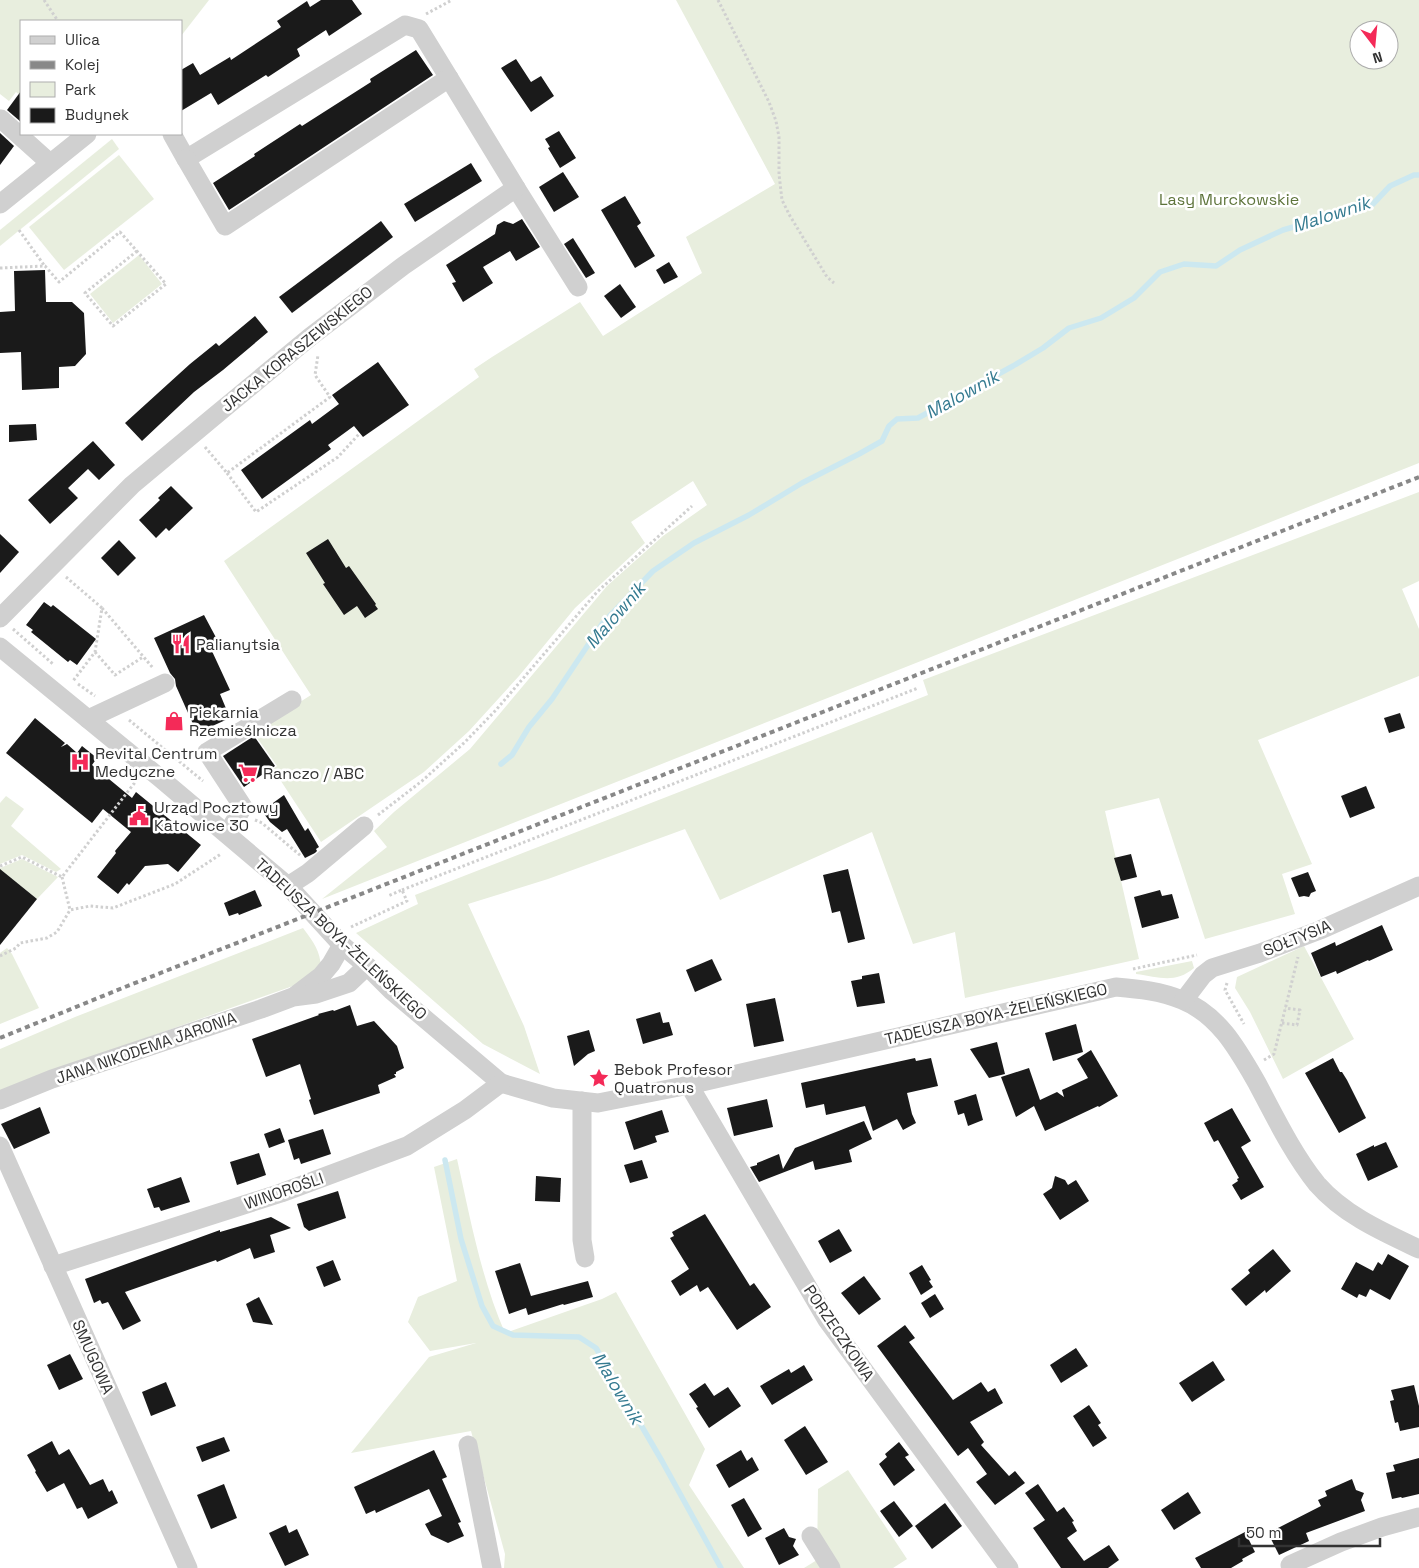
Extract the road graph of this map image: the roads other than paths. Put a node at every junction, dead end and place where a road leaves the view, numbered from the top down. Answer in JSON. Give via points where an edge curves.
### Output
{"nodes":[{"id":1,"x":449,"y":78,"type":"junction"},
{"id":2,"x":1,"y":119,"type":"edge"},
{"id":3,"x":86,"y":135,"type":"edge"},
{"id":4,"x":173,"y":135,"type":"edge"},
{"id":5,"x":186,"y":159,"type":"junction"},
{"id":6,"x":50,"y":163,"type":"junction"},
{"id":7,"x":516,"y":188,"type":"junction"},
{"id":8,"x":0,"y":204,"type":"edge"},
{"id":9,"x":578,"y":287,"type":"dead end"},
{"id":10,"x":4,"y":621,"type":"edge"},
{"id":11,"x":0,"y":647,"type":"edge"},
{"id":12,"x":165,"y":683,"type":"road end"},
{"id":13,"x":292,"y":700,"type":"dead end"},
{"id":14,"x":88,"y":718,"type":"junction"},
{"id":15,"x":364,"y":826,"type":"road end"},
{"id":16,"x":227,"y":834,"type":"junction"},
{"id":17,"x":288,"y":886,"type":"junction"},
{"id":18,"x":1419,"y":886,"type":"edge"},
{"id":19,"x":344,"y":938,"type":"junction"},
{"id":20,"x":367,"y":966,"type":"junction"},
{"id":21,"x":293,"y":997,"type":"junction"},
{"id":22,"x":1184,"y":1000,"type":"junction"},
{"id":23,"x":501,"y":1083,"type":"junction"},
{"id":24,"x":689,"y":1085,"type":"junction"},
{"id":25,"x":0,"y":1100,"type":"edge"},
{"id":26,"x":582,"y":1101,"type":"junction"},
{"id":27,"x":0,"y":1146,"type":"edge"},
{"id":28,"x":1419,"y":1249,"type":"edge"},
{"id":29,"x":585,"y":1258,"type":"dead end"},
{"id":30,"x":53,"y":1266,"type":"junction"},
{"id":31,"x":468,"y":1445,"type":"dead end"},
{"id":32,"x":1419,"y":1517,"type":"edge"},
{"id":33,"x":810,"y":1536,"type":"dead end"},
{"id":34,"x":1290,"y":1565,"type":"dead end"},
{"id":35,"x":188,"y":1568,"type":"edge"},
{"id":36,"x":492,"y":1568,"type":"edge"},
{"id":37,"x":831,"y":1568,"type":"edge"},
{"id":38,"x":1009,"y":1568,"type":"edge"}],
"edges":[{"from":1,"to":5,"type":"street","via":[[419,30],[405,25]]},
{"from":1,"to":5,"type":"street","via":[[225,226]]},
{"from":1,"to":7,"type":"street"},
{"from":2,"to":6,"type":"street"},
{"from":3,"to":6,"type":"street"},
{"from":4,"to":5,"type":"street"},
{"from":6,"to":8,"type":"street"},
{"from":7,"to":9,"type":"street"},
{"from":7,"to":10,"type":"street","name":"JACKA KORASZEWSKIEGO","via":[[403,266],[310,337],[132,485]]},
{"from":11,"to":14,"type":"street","name":"TADEUSZA BOYA-ŻELEŃSKIEGO"},
{"from":12,"to":14,"type":"street"},
{"from":13,"to":16,"type":"street","via":[[207,752],[243,807]]},
{"from":14,"to":16,"type":"street","name":"TADEUSZA BOYA-ŻELEŃSKIEGO"},
{"from":15,"to":17,"type":"street"},
{"from":16,"to":17,"type":"street","name":"TADEUSZA BOYA-ŻELEŃSKIEGO"},
{"from":17,"to":19,"type":"street","name":"TADEUSZA BOYA-ŻELEŃSKIEGO"},
{"from":18,"to":22,"type":"street","name":"SOŁTYSIA","via":[[1304,936],[1212,968]]},
{"from":19,"to":20,"type":"street","name":"TADEUSZA BOYA-ŻELEŃSKIEGO"},
{"from":19,"to":21,"type":"street","name":"JANA NIKODEMA JARONIA","via":[[321,976]]},
{"from":20,"to":21,"type":"street","name":"JANA NIKODEMA JARONIA","via":[[349,983],[316,994]]},
{"from":20,"to":23,"type":"street","name":"TADEUSZA BOYA-ŻELEŃSKIEGO"},
{"from":21,"to":25,"type":"street","name":"JANA NIKODEMA JARONIA","via":[[52,1079]]},
{"from":22,"to":24,"type":"street","name":"TADEUSZA BOYA-ŻELEŃSKIEGO","via":[[1163,992],[1116,987]]},
{"from":22,"to":28,"type":"street","name":"TADEUSZA BOYA-ŻELEŃSKIEGO","via":[[1207,1015],[1231,1040],[1288,1139],[1331,1198],[1367,1224]]},
{"from":23,"to":26,"type":"street","name":"TADEUSZA BOYA-ŻELEŃSKIEGO","via":[[553,1098]]},
{"from":23,"to":30,"type":"street","name":"WINOROŚLI","via":[[407,1146],[281,1193]]},
{"from":24,"to":26,"type":"street","name":"TADEUSZA BOYA-ŻELEŃSKIEGO","via":[[598,1103]]},
{"from":24,"to":38,"type":"street","name":"PORZECZKOWA","via":[[827,1320]]},
{"from":26,"to":29,"type":"street","via":[[582,1240]]},
{"from":27,"to":30,"type":"street","name":"SMUGOWA"},
{"from":30,"to":35,"type":"street","name":"SMUGOWA"},
{"from":31,"to":36,"type":"street"},
{"from":32,"to":34,"type":"street","via":[[1341,1542]]},
{"from":33,"to":37,"type":"street"}]}
